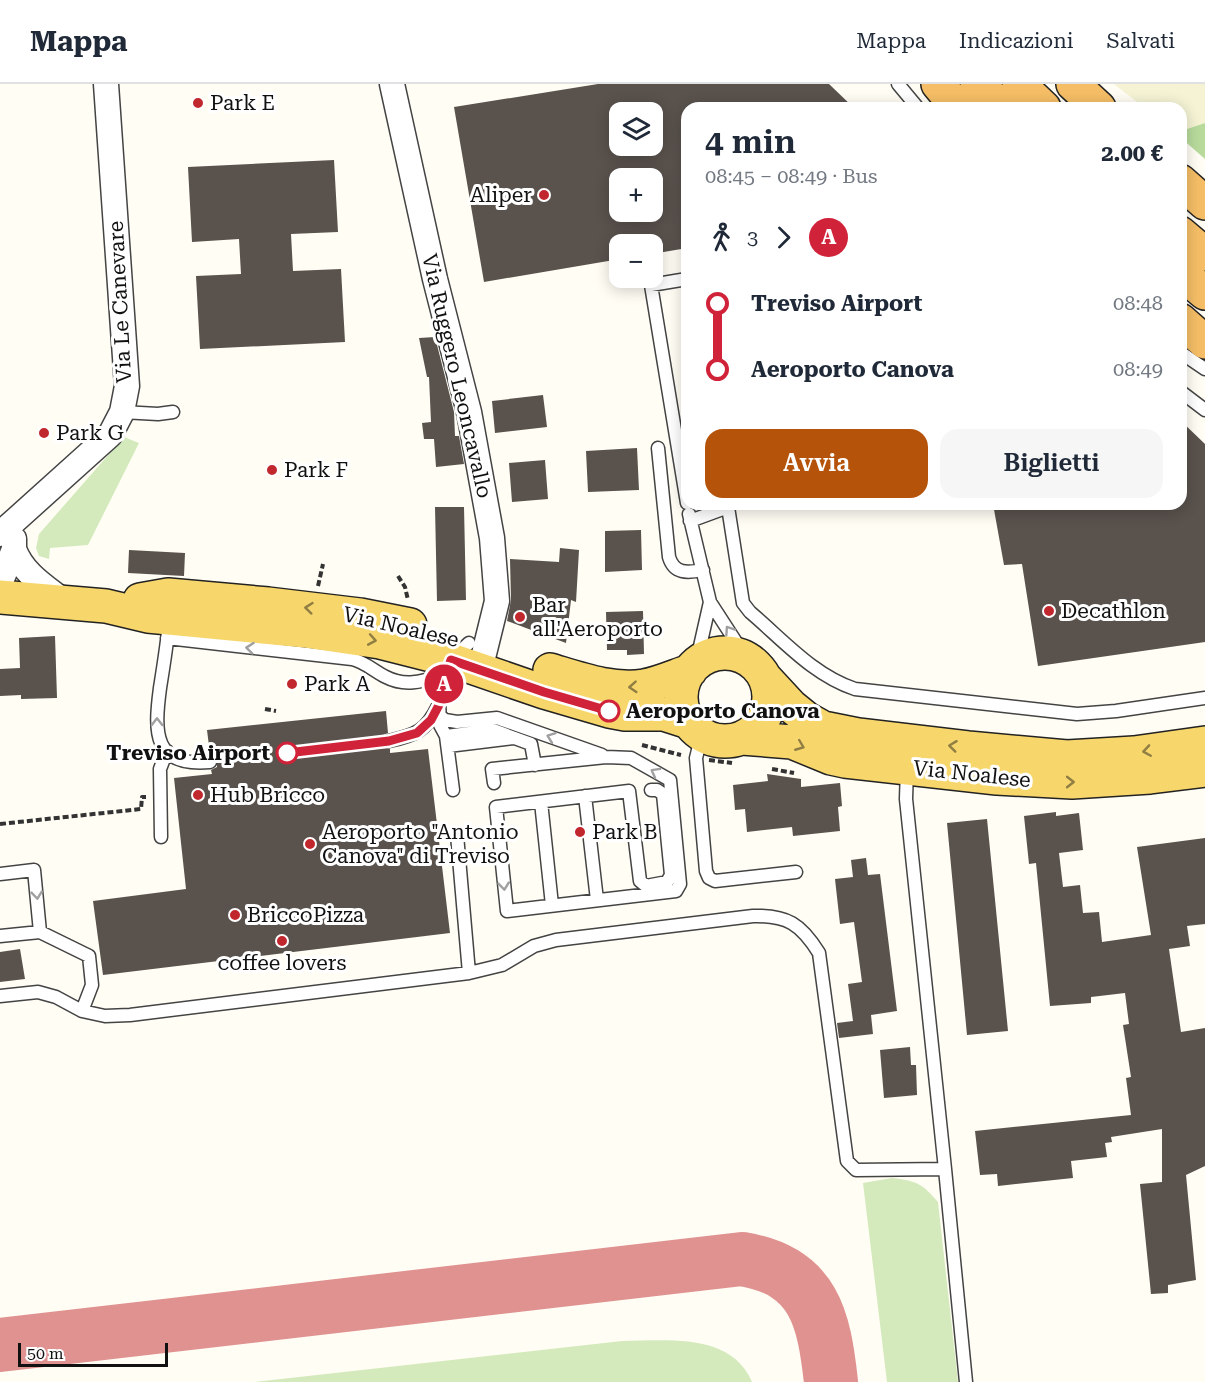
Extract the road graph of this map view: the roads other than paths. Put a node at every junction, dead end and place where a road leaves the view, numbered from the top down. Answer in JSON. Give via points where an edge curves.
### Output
{"nodes":[{"id":1,"x":106,"y":84,"type":"edge"},
{"id":2,"x":392,"y":84,"type":"edge"},
{"id":3,"x":898,"y":84,"type":"edge"},
{"id":4,"x":938,"y":84,"type":"edge"},
{"id":5,"x":977,"y":84,"type":"edge"},
{"id":6,"x":1019,"y":84,"type":"edge"},
{"id":7,"x":1072,"y":84,"type":"edge"},
{"id":8,"x":913,"y":102,"type":"edge"},
{"id":9,"x":953,"y":102,"type":"edge"},
{"id":10,"x":996,"y":102,"type":"edge"},
{"id":11,"x":1038,"y":102,"type":"edge"},
{"id":12,"x":1092,"y":102,"type":"edge"},
{"id":13,"x":1187,"y":187,"type":"edge"},
{"id":14,"x":1205,"y":203,"type":"edge"},
{"id":15,"x":1187,"y":239,"type":"edge"},
{"id":16,"x":1205,"y":254,"type":"edge"},
{"id":17,"x":1187,"y":278,"type":"edge"},
{"id":18,"x":681,"y":280,"type":"edge"},
{"id":19,"x":1205,"y":294,"type":"edge"},
{"id":20,"x":1187,"y":326,"type":"edge"},
{"id":21,"x":1205,"y":342,"type":"edge"},
{"id":22,"x":1187,"y":357,"type":"edge"},
{"id":23,"x":1205,"y":369,"type":"edge"},
{"id":24,"x":1187,"y":396,"type":"edge"},
{"id":25,"x":1205,"y":410,"type":"edge"},
{"id":26,"x":658,"y":448,"type":"dead end"},
{"id":27,"x":681,"y":467,"type":"edge"},
{"id":28,"x":688,"y":510,"type":"edge"},
{"id":29,"x":720,"y":510,"type":"edge"},
{"id":30,"x":728,"y":510,"type":"edge"},
{"id":31,"x":690,"y":521,"type":"junction"},
{"id":32,"x":7,"y":542,"type":"edge"},
{"id":33,"x":703,"y":570,"type":"junction"},
{"id":34,"x":0,"y":584,"type":"edge"},
{"id":35,"x":0,"y":597,"type":"edge"},
{"id":36,"x":710,"y":602,"type":"junction"},
{"id":37,"x":66,"y":603,"type":"junction"},
{"id":38,"x":106,"y":606,"type":"junction"},
{"id":39,"x":169,"y":628,"type":"junction"},
{"id":40,"x":467,"y":659,"type":"junction"},
{"id":41,"x":693,"y":668,"type":"junction"},
{"id":42,"x":757,"y":669,"type":"junction"},
{"id":43,"x":410,"y":692,"type":"dead end"},
{"id":44,"x":1205,"y":698,"type":"edge"},
{"id":45,"x":439,"y":710,"type":"junction"},
{"id":46,"x":694,"y":738,"type":"junction"},
{"id":47,"x":742,"y":738,"type":"junction"},
{"id":48,"x":389,"y":741,"type":"dead end"},
{"id":49,"x":447,"y":741,"type":"junction"},
{"id":50,"x":1205,"y":742,"type":"edge"},
{"id":51,"x":167,"y":751,"type":"junction"},
{"id":52,"x":606,"y":757,"type":"junction"},
{"id":53,"x":210,"y":762,"type":"dead end"},
{"id":54,"x":535,"y":765,"type":"junction"},
{"id":55,"x":907,"y":768,"type":"junction"},
{"id":56,"x":1205,"y":770,"type":"edge"},
{"id":57,"x":494,"y":783,"type":"dead end"},
{"id":58,"x":453,"y":790,"type":"dead end"},
{"id":59,"x":651,"y":790,"type":"dead end"},
{"id":60,"x":585,"y":796,"type":"junction"},
{"id":61,"x":541,"y":802,"type":"junction"},
{"id":62,"x":457,"y":835,"type":"dead end"},
{"id":63,"x":161,"y":837,"type":"dead end"},
{"id":64,"x":796,"y":872,"type":"dead end"},
{"id":65,"x":0,"y":874,"type":"edge"},
{"id":66,"x":597,"y":900,"type":"junction"},
{"id":67,"x":552,"y":905,"type":"junction"},
{"id":68,"x":40,"y":932,"type":"junction"},
{"id":69,"x":0,"y":936,"type":"edge"},
{"id":70,"x":469,"y":974,"type":"junction"},
{"id":71,"x":0,"y":996,"type":"edge"},
{"id":72,"x":82,"y":1011,"type":"junction"},
{"id":73,"x":945,"y":1169,"type":"junction"},
{"id":74,"x":966,"y":1382,"type":"edge"}],
"edges":[{"from":1,"to":32,"type":"street","name":"Via Le Canevare","via":[[127,386],[123,407],[110,435],[23,515]]},
{"from":2,"to":40,"type":"street","name":"Via Ruggero Leoncavallo","via":[[479,463],[492,538],[497,601]]},
{"from":3,"to":8,"type":"lane"},
{"from":4,"to":9,"type":"highway"},
{"from":5,"to":10,"type":"highway"},
{"from":6,"to":11,"type":"highway"},
{"from":7,"to":12,"type":"highway"},
{"from":13,"to":14,"type":"highway"},
{"from":15,"to":16,"type":"highway"},
{"from":17,"to":19,"type":"highway"},
{"from":18,"to":27,"type":"lane","via":[[651,285]]},
{"from":20,"to":21,"type":"highway"},
{"from":22,"to":23,"type":"lane"},
{"from":24,"to":25,"type":"lane"},
{"from":26,"to":33,"type":"lane","via":[[671,565],[688,573]]},
{"from":28,"to":31,"type":"lane"},
{"from":29,"to":31,"type":"lane"},
{"from":30,"to":44,"type":"lane","via":[[743,603],[822,674],[846,686],[1077,714]]},
{"from":31,"to":33,"type":"lane"},
{"from":32,"to":34,"type":"street","name":"Via Le Canevare"},
{"from":32,"to":37,"type":"street","via":[[31,576]]},
{"from":33,"to":36,"type":"lane"},
{"from":35,"to":37,"type":"main road","name":"Via Noalese"},
{"from":36,"to":41,"type":"lane"},
{"from":42,"to":36,"type":"lane","one_way":true},
{"from":37,"to":38,"type":"main road","name":"Via Noalese"},
{"from":38,"to":39,"type":"main road","name":"Via Noalese","via":[[148,616]]},
{"from":40,"to":38,"type":"main road","name":"Via Noalese","one_way":true,"via":[[417,627],[369,616],[168,595]]},
{"from":39,"to":40,"type":"main road","name":"Via Noalese","via":[[358,638]]},
{"from":51,"to":39,"type":"lane","one_way":true,"via":[[160,743],[156,726]]},
{"from":41,"to":40,"type":"main road","name":"Via Noalese","one_way":true,"via":[[647,685],[617,687]]},
{"from":40,"to":43,"type":"lane","via":[[425,689]]},
{"from":40,"to":45,"type":"lane","via":[[440,693]]},
{"from":40,"to":46,"type":"main road","name":"Via Noalese","via":[[544,692],[609,711],[664,714]]},
{"from":41,"to":42,"type":"main road","via":[[715,654],[737,654]]},
{"from":41,"to":46,"type":"main road","via":[[683,683],[681,696]]},
{"from":42,"to":47,"type":"main road","via":[[770,693],[766,713],[754,730]]},
{"from":50,"to":42,"type":"main road","name":"Via Noalese","one_way":true,"via":[[1134,753],[1067,757],[858,735],[823,728],[807,719]]},
{"from":45,"to":48,"type":"lane","via":[[417,733]]},
{"from":45,"to":49,"type":"lane"},
{"from":52,"to":45,"type":"lane","one_way":true,"via":[[497,718],[457,722],[445,720]]},
{"from":46,"to":47,"type":"main road"},
{"from":46,"to":64,"type":"lane","via":[[699,746],[696,765],[709,878],[715,881]]},
{"from":47,"to":55,"type":"main road","name":"Via Noalese","one_way":true,"via":[[792,742],[831,758]]},
{"from":49,"to":54,"type":"lane","via":[[493,730],[531,744]]},
{"from":49,"to":58,"type":"lane"},
{"from":51,"to":53,"type":"lane","via":[[187,762]]},
{"from":51,"to":63,"type":"lane","via":[[160,769]]},
{"from":52,"to":54,"type":"lane"},
{"from":66,"to":52,"type":"lane","one_way":true,"via":[[671,893],[680,884],[670,780],[631,758]]},
{"from":54,"to":57,"type":"lane","via":[[492,770]]},
{"from":55,"to":56,"type":"main road","name":"Via Noalese","one_way":true,"via":[[1072,782]]},
{"from":55,"to":73,"type":"lane","via":[[906,799]]},
{"from":59,"to":60,"type":"lane","via":[[663,794],[671,875],[667,882],[646,886],[640,881],[629,791]]},
{"from":60,"to":61,"type":"lane"},
{"from":60,"to":66,"type":"lane"},
{"from":61,"to":67,"type":"lane"},
{"from":61,"to":67,"type":"lane","one_way":true,"via":[[496,807],[507,911]]},
{"from":62,"to":70,"type":"lane"},
{"from":65,"to":68,"type":"lane","one_way":true,"via":[[34,870]]},
{"from":66,"to":67,"type":"lane"},
{"from":68,"to":69,"type":"lane"},
{"from":68,"to":72,"type":"lane","via":[[89,956],[92,985]]},
{"from":70,"to":72,"type":"lane","via":[[130,1015],[105,1016]]},
{"from":70,"to":73,"type":"lane","via":[[502,965],[534,946],[556,940],[767,915],[798,925],[819,953],[847,1161],[856,1170]]},
{"from":71,"to":72,"type":"lane","via":[[38,992]]},
{"from":73,"to":74,"type":"lane"}]}
